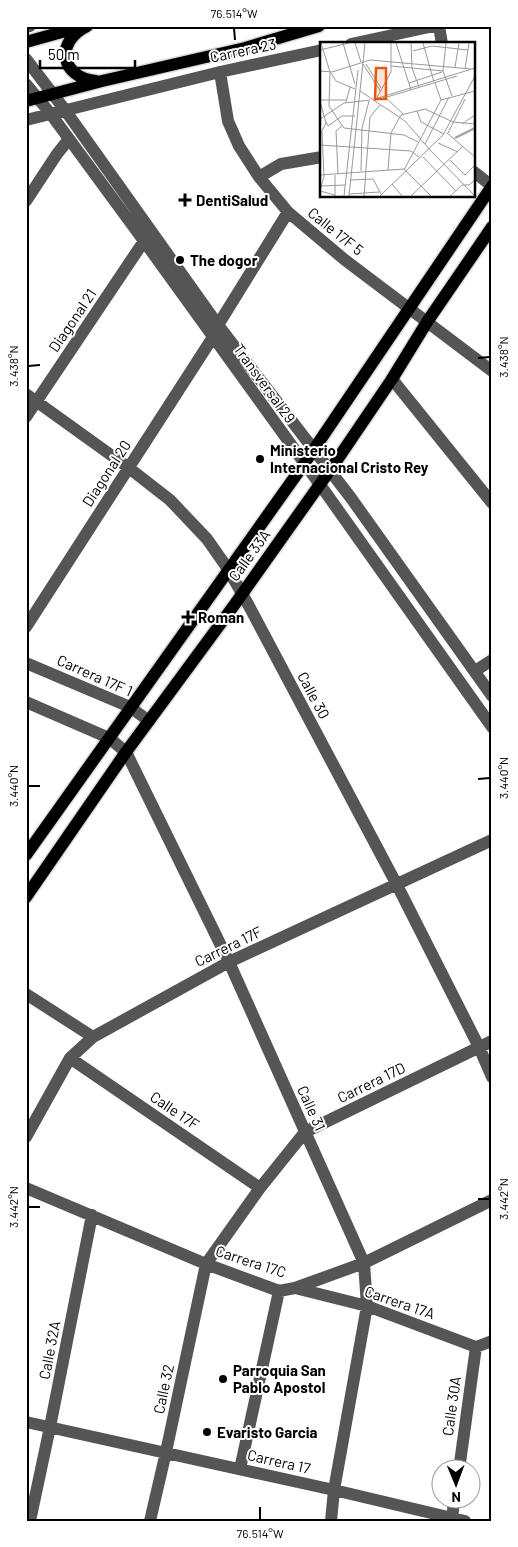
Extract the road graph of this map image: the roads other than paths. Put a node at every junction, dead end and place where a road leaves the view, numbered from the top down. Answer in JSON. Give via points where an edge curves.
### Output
{"nodes":[{"id":1,"x":30,"y":26,"type":"edge"},
{"id":2,"x":86,"y":26,"type":"edge"},
{"id":3,"x":319,"y":26,"type":"edge"},
{"id":4,"x":434,"y":26,"type":"edge"},
{"id":5,"x":439,"y":26,"type":"edge"},
{"id":6,"x":26,"y":27,"type":"edge"},
{"id":7,"x":26,"y":42,"type":"edge"},
{"id":8,"x":361,"y":42,"type":"edge"},
{"id":9,"x":442,"y":42,"type":"edge"},
{"id":10,"x":320,"y":50,"type":"edge"},
{"id":11,"x":26,"y":59,"type":"edge"},
{"id":12,"x":220,"y":72,"type":"junction"},
{"id":13,"x":102,"y":81,"type":"junction"},
{"id":14,"x":26,"y":84,"type":"edge"},
{"id":15,"x":53,"y":94,"type":"junction"},
{"id":16,"x":32,"y":100,"type":"edge"},
{"id":17,"x":65,"y":110,"type":"junction"},
{"id":18,"x":50,"y":113,"type":"junction"},
{"id":19,"x":26,"y":120,"type":"edge"},
{"id":20,"x":69,"y":139,"type":"junction"},
{"id":21,"x":320,"y":157,"type":"edge"},
{"id":22,"x":476,"y":174,"type":"edge"},
{"id":23,"x":259,"y":177,"type":"junction"},
{"id":24,"x":492,"y":186,"type":"edge"},
{"id":25,"x":26,"y":201,"type":"edge"},
{"id":26,"x":288,"y":212,"type":"junction"},
{"id":27,"x":492,"y":227,"type":"edge"},
{"id":28,"x":144,"y":241,"type":"junction"},
{"id":29,"x":410,"y":309,"type":"junction"},
{"id":30,"x":427,"y":322,"type":"junction"},
{"id":31,"x":218,"y":325,"type":"junction"},
{"id":32,"x":213,"y":337,"type":"junction"},
{"id":33,"x":492,"y":371,"type":"edge"},
{"id":34,"x":392,"y":378,"type":"junction"},
{"id":35,"x":31,"y":397,"type":"edge"},
{"id":36,"x":26,"y":417,"type":"edge"},
{"id":37,"x":314,"y":448,"type":"junction"},
{"id":38,"x":304,"y":464,"type":"junction"},
{"id":39,"x":129,"y":468,"type":"junction"},
{"id":40,"x":330,"y":470,"type":"junction"},
{"id":41,"x":320,"y":485,"type":"junction"},
{"id":42,"x":492,"y":503,"type":"edge"},
{"id":43,"x":228,"y":569,"type":"junction"},
{"id":44,"x":242,"y":593,"type":"junction"},
{"id":45,"x":26,"y":627,"type":"edge"},
{"id":46,"x":492,"y":660,"type":"edge"},
{"id":47,"x":26,"y":663,"type":"edge"},
{"id":48,"x":475,"y":671,"type":"junction"},
{"id":49,"x":492,"y":696,"type":"edge"},
{"id":50,"x":26,"y":702,"type":"edge"},
{"id":51,"x":130,"y":707,"type":"junction"},
{"id":52,"x":149,"y":720,"type":"junction"},
{"id":53,"x":492,"y":727,"type":"edge"},
{"id":54,"x":109,"y":738,"type":"junction"},
{"id":55,"x":126,"y":752,"type":"junction"},
{"id":56,"x":492,"y":840,"type":"edge"},
{"id":57,"x":26,"y":855,"type":"edge"},
{"id":58,"x":397,"y":885,"type":"junction"},
{"id":59,"x":26,"y":896,"type":"edge"},
{"id":60,"x":230,"y":962,"type":"junction"},
{"id":61,"x":26,"y":994,"type":"edge"},
{"id":62,"x":93,"y":1037,"type":"junction"},
{"id":63,"x":492,"y":1041,"type":"edge"},
{"id":64,"x":479,"y":1047,"type":"junction"},
{"id":65,"x":70,"y":1058,"type":"junction"},
{"id":66,"x":492,"y":1077,"type":"edge"},
{"id":67,"x":305,"y":1132,"type":"junction"},
{"id":68,"x":26,"y":1137,"type":"edge"},
{"id":69,"x":26,"y":1188,"type":"edge"},
{"id":70,"x":260,"y":1188,"type":"junction"},
{"id":71,"x":492,"y":1200,"type":"edge"},
{"id":72,"x":92,"y":1215,"type":"junction"},
{"id":73,"x":364,"y":1262,"type":"junction"},
{"id":74,"x":206,"y":1264,"type":"junction"},
{"id":75,"x":295,"y":1288,"type":"junction"},
{"id":76,"x":279,"y":1290,"type":"junction"},
{"id":77,"x":367,"y":1306,"type":"junction"},
{"id":78,"x":492,"y":1341,"type":"edge"},
{"id":79,"x":476,"y":1347,"type":"junction"},
{"id":80,"x":26,"y":1422,"type":"edge"},
{"id":81,"x":50,"y":1427,"type":"junction"},
{"id":82,"x":166,"y":1452,"type":"junction"},
{"id":83,"x":460,"y":1460,"type":"edge"},
{"id":84,"x":240,"y":1469,"type":"junction"},
{"id":85,"x":334,"y":1490,"type":"junction"},
{"id":86,"x":452,"y":1519,"type":"edge"},
{"id":87,"x":30,"y":1521,"type":"edge"},
{"id":88,"x":150,"y":1521,"type":"edge"},
{"id":89,"x":331,"y":1521,"type":"edge"},
{"id":90,"x":465,"y":1521,"type":"edge"}],
"edges":[{"from":1,"to":6,"type":"street"},
{"from":2,"to":7,"type":"main road"},
{"from":2,"to":13,"type":"main road","via":[[69,39],[66,58],[80,77]]},
{"from":3,"to":13,"type":"main road","name":"Carrera 23","via":[[246,48]]},
{"from":4,"to":8,"type":"street"},
{"from":5,"to":9,"type":"street"},
{"from":10,"to":12,"type":"street","name":"Carrera 23"},
{"from":11,"to":15,"type":"street","name":"Transversal 29"},
{"from":12,"to":17,"type":"street","name":"Carrera 23"},
{"from":12,"to":23,"type":"street","name":"Calle 17F 5","via":[[228,121]]},
{"from":13,"to":15,"type":"main road","name":"Carrera 23"},
{"from":14,"to":16,"type":"street","name":"Transversal 29"},
{"from":15,"to":16,"type":"main road","name":"Carrera 23"},
{"from":15,"to":17,"type":"street","name":"Transversal 29"},
{"from":16,"to":18,"type":"street","name":"Transversal 29"},
{"from":17,"to":18,"type":"street","name":"Carrera 23"},
{"from":17,"to":31,"type":"street","name":"Transversal 29"},
{"from":18,"to":19,"type":"street","name":"Carrera 23"},
{"from":18,"to":20,"type":"street","name":"Transversal 29"},
{"from":20,"to":25,"type":"street"},
{"from":20,"to":28,"type":"street","name":"Transversal 29"},
{"from":21,"to":23,"type":"street","via":[[281,164]]},
{"from":22,"to":24,"type":"street"},
{"from":23,"to":26,"type":"street","name":"Calle 17F 5"},
{"from":24,"to":29,"type":"main road","name":"Calle 33A"},
{"from":26,"to":29,"type":"street","name":"Calle 17F 5"},
{"from":26,"to":31,"type":"street"},
{"from":27,"to":30,"type":"main road","name":"Calle 33A"},
{"from":28,"to":32,"type":"street","name":"Transversal 29"},
{"from":28,"to":35,"type":"street","name":"Diagonal 21"},
{"from":29,"to":30,"type":"street","name":"Calle 17F 5"},
{"from":29,"to":37,"type":"main road","name":"Calle 33A"},
{"from":30,"to":33,"type":"street","name":"Calle 17F 5"},
{"from":30,"to":34,"type":"main road","name":"Calle 33A"},
{"from":31,"to":37,"type":"street","name":"Transversal 29"},
{"from":32,"to":38,"type":"street","name":"Transversal 29"},
{"from":32,"to":39,"type":"street","name":"Diagonal 20"},
{"from":34,"to":40,"type":"main road","name":"Calle 33A"},
{"from":34,"to":42,"type":"street"},
{"from":35,"to":36,"type":"street","name":"Diagonal 21"},
{"from":35,"to":39,"type":"street","name":"Calle 30"},
{"from":37,"to":38,"type":"main road","name":"Calle 33A"},
{"from":37,"to":40,"type":"street","name":"Transversal 29"},
{"from":38,"to":41,"type":"street","name":"Transversal 29"},
{"from":38,"to":43,"type":"main road","name":"Calle 33A"},
{"from":39,"to":43,"type":"street","name":"Calle 30","via":[[188,518]]},
{"from":39,"to":45,"type":"street","name":"Diagonal 20"},
{"from":40,"to":41,"type":"main road","name":"Calle 33A"},
{"from":40,"to":48,"type":"street","name":"Transversal 29"},
{"from":41,"to":44,"type":"main road","name":"Calle 33A"},
{"from":41,"to":53,"type":"street","name":"Transversal 29"},
{"from":43,"to":44,"type":"street","name":"Calle 30"},
{"from":43,"to":51,"type":"main road","name":"Calle 33A"},
{"from":44,"to":52,"type":"main road","name":"Calle 33A"},
{"from":44,"to":58,"type":"street","name":"Calle 30"},
{"from":46,"to":48,"type":"street"},
{"from":47,"to":51,"type":"street","name":"Carrera 17F 1"},
{"from":48,"to":49,"type":"street","name":"Transversal 29"},
{"from":50,"to":54,"type":"street"},
{"from":51,"to":52,"type":"street","name":"Carrera 17F 1"},
{"from":51,"to":54,"type":"main road","name":"Calle 33A"},
{"from":52,"to":55,"type":"main road","name":"Calle 33A"},
{"from":54,"to":55,"type":"street","name":"Calle 31"},
{"from":54,"to":57,"type":"main road","name":"Calle 33A"},
{"from":55,"to":59,"type":"main road","name":"Calle 33A"},
{"from":55,"to":60,"type":"street","name":"Calle 31"},
{"from":56,"to":58,"type":"street","name":"Carrera 17F"},
{"from":58,"to":60,"type":"street","name":"Carrera 17F"},
{"from":58,"to":64,"type":"street","name":"Calle 30"},
{"from":60,"to":62,"type":"street","name":"Carrera 17F"},
{"from":60,"to":67,"type":"street","name":"Calle 31"},
{"from":61,"to":62,"type":"street"},
{"from":62,"to":65,"type":"street","name":"Carrera 17F"},
{"from":63,"to":64,"type":"street","name":"Carrera 17D"},
{"from":64,"to":66,"type":"street","name":"Calle 30"},
{"from":64,"to":67,"type":"street","name":"Carrera 17D"},
{"from":65,"to":68,"type":"street","name":"Carrera 17F"},
{"from":65,"to":70,"type":"street","name":"Calle 17F"},
{"from":67,"to":70,"type":"street","name":"Carrera 17D"},
{"from":67,"to":73,"type":"street","name":"Calle 31"},
{"from":69,"to":72,"type":"street","name":"Carrera 17C"},
{"from":70,"to":74,"type":"street","name":"Carrera 17D"},
{"from":71,"to":73,"type":"street","name":"Carrera 17C"},
{"from":72,"to":74,"type":"street","name":"Carrera 17C"},
{"from":72,"to":81,"type":"street","name":"Calle 32A"},
{"from":73,"to":75,"type":"street","name":"Carrera 17C"},
{"from":73,"to":77,"type":"street","name":"Calle 31"},
{"from":74,"to":76,"type":"street","name":"Carrera 17C"},
{"from":74,"to":82,"type":"street","name":"Calle 32"},
{"from":75,"to":76,"type":"street","name":"Carrera 17C"},
{"from":75,"to":77,"type":"street","name":"Carrera 17A"},
{"from":76,"to":84,"type":"street"},
{"from":77,"to":79,"type":"street","name":"Carrera 17A"},
{"from":77,"to":85,"type":"street","name":"Calle 31"},
{"from":78,"to":79,"type":"street"},
{"from":79,"to":83,"type":"street","name":"Calle 30A"},
{"from":80,"to":81,"type":"street","name":"Carrera 17"},
{"from":81,"to":82,"type":"street","name":"Carrera 17"},
{"from":81,"to":87,"type":"street","name":"Calle 32A"},
{"from":82,"to":84,"type":"street","name":"Carrera 17"},
{"from":82,"to":88,"type":"street","name":"Calle 32"},
{"from":84,"to":85,"type":"street","name":"Carrera 17"},
{"from":85,"to":86,"type":"street","name":"Carrera 17"},
{"from":85,"to":89,"type":"street","name":"Calle 31"},
{"from":86,"to":90,"type":"street","name":"Carrera 17"}]}
